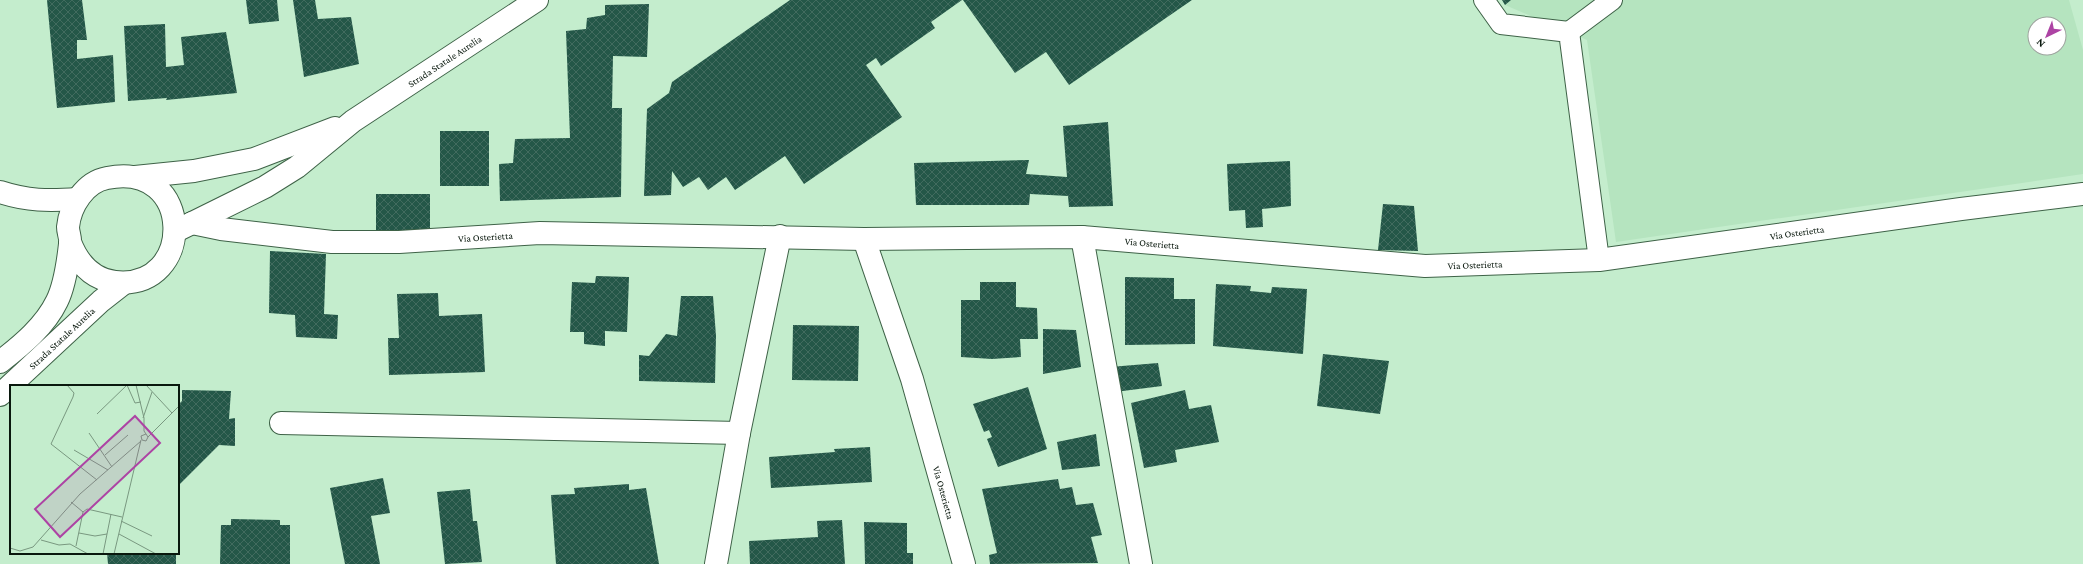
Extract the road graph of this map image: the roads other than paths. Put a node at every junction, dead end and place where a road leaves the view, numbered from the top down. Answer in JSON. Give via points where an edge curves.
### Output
{"nodes":[{"id":1,"x":536,"y":0,"type":"edge"},
{"id":2,"x":1484,"y":0,"type":"edge"},
{"id":3,"x":1612,"y":0,"type":"edge"},
{"id":4,"x":1569,"y":32,"type":"junction"},
{"id":5,"x":353,"y":121,"type":"junction"},
{"id":6,"x":135,"y":177,"type":"junction"},
{"id":7,"x":0,"y":192,"type":"edge"},
{"id":8,"x":2083,"y":194,"type":"edge"},
{"id":9,"x":77,"y":199,"type":"junction"},
{"id":10,"x":184,"y":227,"type":"junction"},
{"id":11,"x":780,"y":236,"type":"junction"},
{"id":12,"x":1082,"y":237,"type":"junction"},
{"id":13,"x":864,"y":239,"type":"junction"},
{"id":14,"x":70,"y":242,"type":"junction"},
{"id":15,"x":1599,"y":260,"type":"junction"},
{"id":16,"x":124,"y":283,"type":"junction"},
{"id":17,"x":0,"y":362,"type":"edge"},
{"id":18,"x":11,"y":385,"type":"edge"},
{"id":19,"x":10,"y":386,"type":"edge"},
{"id":20,"x":0,"y":395,"type":"edge"},
{"id":21,"x":281,"y":423,"type":"dead end"},
{"id":22,"x":739,"y":433,"type":"junction"},
{"id":23,"x":716,"y":564,"type":"edge"},
{"id":24,"x":964,"y":564,"type":"edge"},
{"id":25,"x":1141,"y":564,"type":"edge"}],
"edges":[{"from":1,"to":5,"type":"street","name":"Strada Statale Aurelia"},
{"from":2,"to":4,"type":"lane","via":[[1501,24]]},
{"from":3,"to":4,"type":"lane"},
{"from":4,"to":15,"type":"lane"},
{"from":5,"to":6,"type":"street","via":[[254,159],[194,171]]},
{"from":5,"to":10,"type":"street","via":[[297,167],[265,187]]},
{"from":6,"to":9,"type":"street","via":[[119,175],[102,178],[88,187]]},
{"from":6,"to":10,"type":"street","via":[[157,188]]},
{"from":7,"to":9,"type":"street","via":[[22,199]]},
{"from":8,"to":15,"type":"street","name":"Via Osterietta"},
{"from":9,"to":14,"type":"street","via":[[70,213]]},
{"from":10,"to":11,"type":"street","name":"Via Osterietta","via":[[221,228],[332,242],[399,242],[540,233]]},
{"from":10,"to":16,"type":"street","via":[[165,261],[154,272],[140,280]]},
{"from":11,"to":13,"type":"street","name":"Via Osterietta"},
{"from":11,"to":22,"type":"street"},
{"from":12,"to":13,"type":"street","name":"Via Osterietta"},
{"from":12,"to":15,"type":"street","name":"Via Osterietta","via":[[1425,266]]},
{"from":12,"to":25,"type":"street"},
{"from":13,"to":24,"type":"street","name":"Via Osterietta","via":[[912,379]]},
{"from":14,"to":16,"type":"street","via":[[84,267],[96,276]]},
{"from":14,"to":17,"type":"street","via":[[58,300],[44,322]]},
{"from":16,"to":18,"type":"street","name":"Strada Statale Aurelia"},
{"from":19,"to":20,"type":"street","name":"Strada Statale Aurelia"},
{"from":21,"to":22,"type":"street"},
{"from":22,"to":23,"type":"street"}]}
